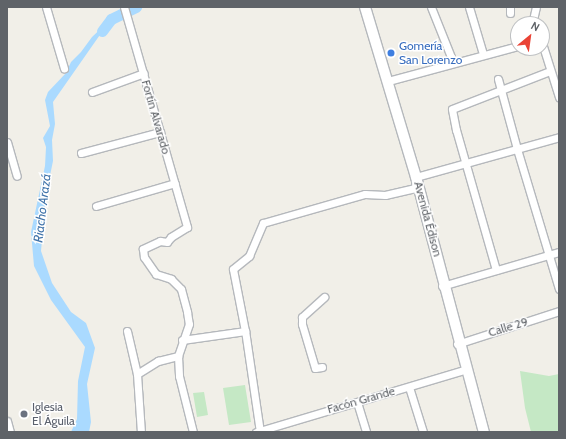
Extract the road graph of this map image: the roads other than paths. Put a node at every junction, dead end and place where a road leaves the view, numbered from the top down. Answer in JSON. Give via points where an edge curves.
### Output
{"nodes":[{"id":1,"x":46,"y":7,"type":"edge"},
{"id":2,"x":124,"y":7,"type":"edge"},
{"id":3,"x":362,"y":7,"type":"edge"},
{"id":4,"x":365,"y":7,"type":"edge"},
{"id":5,"x":431,"y":7,"type":"edge"},
{"id":6,"x":469,"y":7,"type":"edge"},
{"id":7,"x":510,"y":48,"type":"edge"},
{"id":8,"x":483,"y":54,"type":"junction"},
{"id":9,"x":546,"y":56,"type":"edge"},
{"id":10,"x":453,"y":62,"type":"junction"},
{"id":11,"x":64,"y":68,"type":"dead end"},
{"id":12,"x":550,"y":71,"type":"junction"},
{"id":13,"x":144,"y":73,"type":"junction"},
{"id":14,"x":556,"y":78,"type":"edge"},
{"id":15,"x":498,"y":79,"type":"dead end"},
{"id":16,"x":388,"y":80,"type":"junction"},
{"id":17,"x":501,"y":91,"type":"junction"},
{"id":18,"x":92,"y":92,"type":"dead end"},
{"id":19,"x":559,"y":97,"type":"edge"},
{"id":20,"x":160,"y":132,"type":"junction"},
{"id":21,"x":559,"y":137,"type":"edge"},
{"id":22,"x":7,"y":142,"type":"edge"},
{"id":23,"x":517,"y":149,"type":"junction"},
{"id":24,"x":81,"y":153,"type":"dead end"},
{"id":25,"x":466,"y":163,"type":"junction"},
{"id":26,"x":17,"y":176,"type":"dead end"},
{"id":27,"x":416,"y":177,"type":"junction"},
{"id":28,"x":175,"y":183,"type":"junction"},
{"id":29,"x":414,"y":188,"type":"junction"},
{"id":30,"x":96,"y":206,"type":"dead end"},
{"id":31,"x":559,"y":252,"type":"edge"},
{"id":32,"x":549,"y":255,"type":"junction"},
{"id":33,"x":496,"y":270,"type":"junction"},
{"id":34,"x":444,"y":285,"type":"junction"},
{"id":35,"x":559,"y":289,"type":"edge"},
{"id":36,"x":324,"y":297,"type":"dead end"},
{"id":37,"x":559,"y":311,"type":"edge"},
{"id":38,"x":127,"y":331,"type":"dead end"},
{"id":39,"x":245,"y":331,"type":"junction"},
{"id":40,"x":182,"y":340,"type":"junction"},
{"id":41,"x":459,"y":343,"type":"junction"},
{"id":42,"x":178,"y":356,"type":"junction"},
{"id":43,"x":322,"y":367,"type":"dead end"},
{"id":44,"x":465,"y":370,"type":"junction"},
{"id":45,"x":137,"y":374,"type":"junction"},
{"id":46,"x":409,"y":387,"type":"junction"},
{"id":47,"x":357,"y":402,"type":"junction"},
{"id":48,"x":7,"y":421,"type":"edge"},
{"id":49,"x":10,"y":432,"type":"edge"},
{"id":50,"x":141,"y":432,"type":"edge"},
{"id":51,"x":193,"y":432,"type":"edge"},
{"id":52,"x":258,"y":432,"type":"edge"},
{"id":53,"x":366,"y":432,"type":"edge"},
{"id":54,"x":423,"y":432,"type":"edge"},
{"id":55,"x":480,"y":432,"type":"edge"},
{"id":56,"x":484,"y":432,"type":"edge"}],
"edges":[{"from":1,"to":11,"type":"street"},
{"from":2,"to":13,"type":"street","name":"Fortín Alvarado"},
{"from":3,"to":29,"type":"main road","name":"Avenida Édison","via":[[392,104]]},
{"from":4,"to":16,"type":"main road","name":"Avenida Édison"},
{"from":5,"to":10,"type":"street"},
{"from":6,"to":8,"type":"street"},
{"from":7,"to":8,"type":"street"},
{"from":8,"to":10,"type":"street"},
{"from":9,"to":12,"type":"street"},
{"from":10,"to":16,"type":"street"},
{"from":12,"to":14,"type":"street"},
{"from":12,"to":17,"type":"street"},
{"from":13,"to":18,"type":"street"},
{"from":13,"to":20,"type":"street","name":"Fortín Alvarado"},
{"from":14,"to":19,"type":"street"},
{"from":15,"to":17,"type":"street"},
{"from":16,"to":27,"type":"main road","name":"Avenida Édison"},
{"from":17,"to":23,"type":"street"},
{"from":17,"to":25,"type":"street","via":[[452,109]]},
{"from":20,"to":24,"type":"street"},
{"from":20,"to":28,"type":"street","name":"Fortín Alvarado"},
{"from":21,"to":23,"type":"street"},
{"from":22,"to":26,"type":"street"},
{"from":23,"to":25,"type":"street"},
{"from":23,"to":32,"type":"street"},
{"from":25,"to":27,"type":"street"},
{"from":25,"to":33,"type":"street"},
{"from":27,"to":29,"type":"street"},
{"from":27,"to":34,"type":"main road","name":"Avenida Édison"},
{"from":28,"to":30,"type":"street"},
{"from":28,"to":40,"type":"street","name":"Fortín Alvarado","via":[[187,227],[167,242],[160,241],[143,249],[144,257],[156,274],[171,279],[181,289],[189,324]]},
{"from":29,"to":34,"type":"main road","name":"Avenida Édison"},
{"from":29,"to":39,"type":"street","via":[[385,195],[365,194],[263,223],[249,256],[232,269]]},
{"from":31,"to":32,"type":"street"},
{"from":32,"to":33,"type":"street"},
{"from":32,"to":35,"type":"street"},
{"from":33,"to":34,"type":"street"},
{"from":34,"to":41,"type":"main road","name":"Avenida Édison"},
{"from":36,"to":43,"type":"street","via":[[302,317],[315,368]]},
{"from":37,"to":41,"type":"street","name":"Calle 29"},
{"from":38,"to":45,"type":"street"},
{"from":39,"to":40,"type":"street"},
{"from":39,"to":52,"type":"street"},
{"from":40,"to":42,"type":"street"},
{"from":41,"to":44,"type":"main road","name":"Avenida Édison"},
{"from":42,"to":45,"type":"street","via":[[158,362]]},
{"from":42,"to":51,"type":"street","via":[[179,376]]},
{"from":44,"to":46,"type":"street","name":"Facón Grande"},
{"from":44,"to":55,"type":"main road","name":"Avenida Édison"},
{"from":44,"to":56,"type":"main road","name":"Avenida Édison"},
{"from":45,"to":50,"type":"street"},
{"from":46,"to":47,"type":"street","name":"Facón Grande"},
{"from":46,"to":54,"type":"street"},
{"from":47,"to":52,"type":"street","name":"Facón Grande"},
{"from":47,"to":53,"type":"street"},
{"from":48,"to":49,"type":"street"}]}
